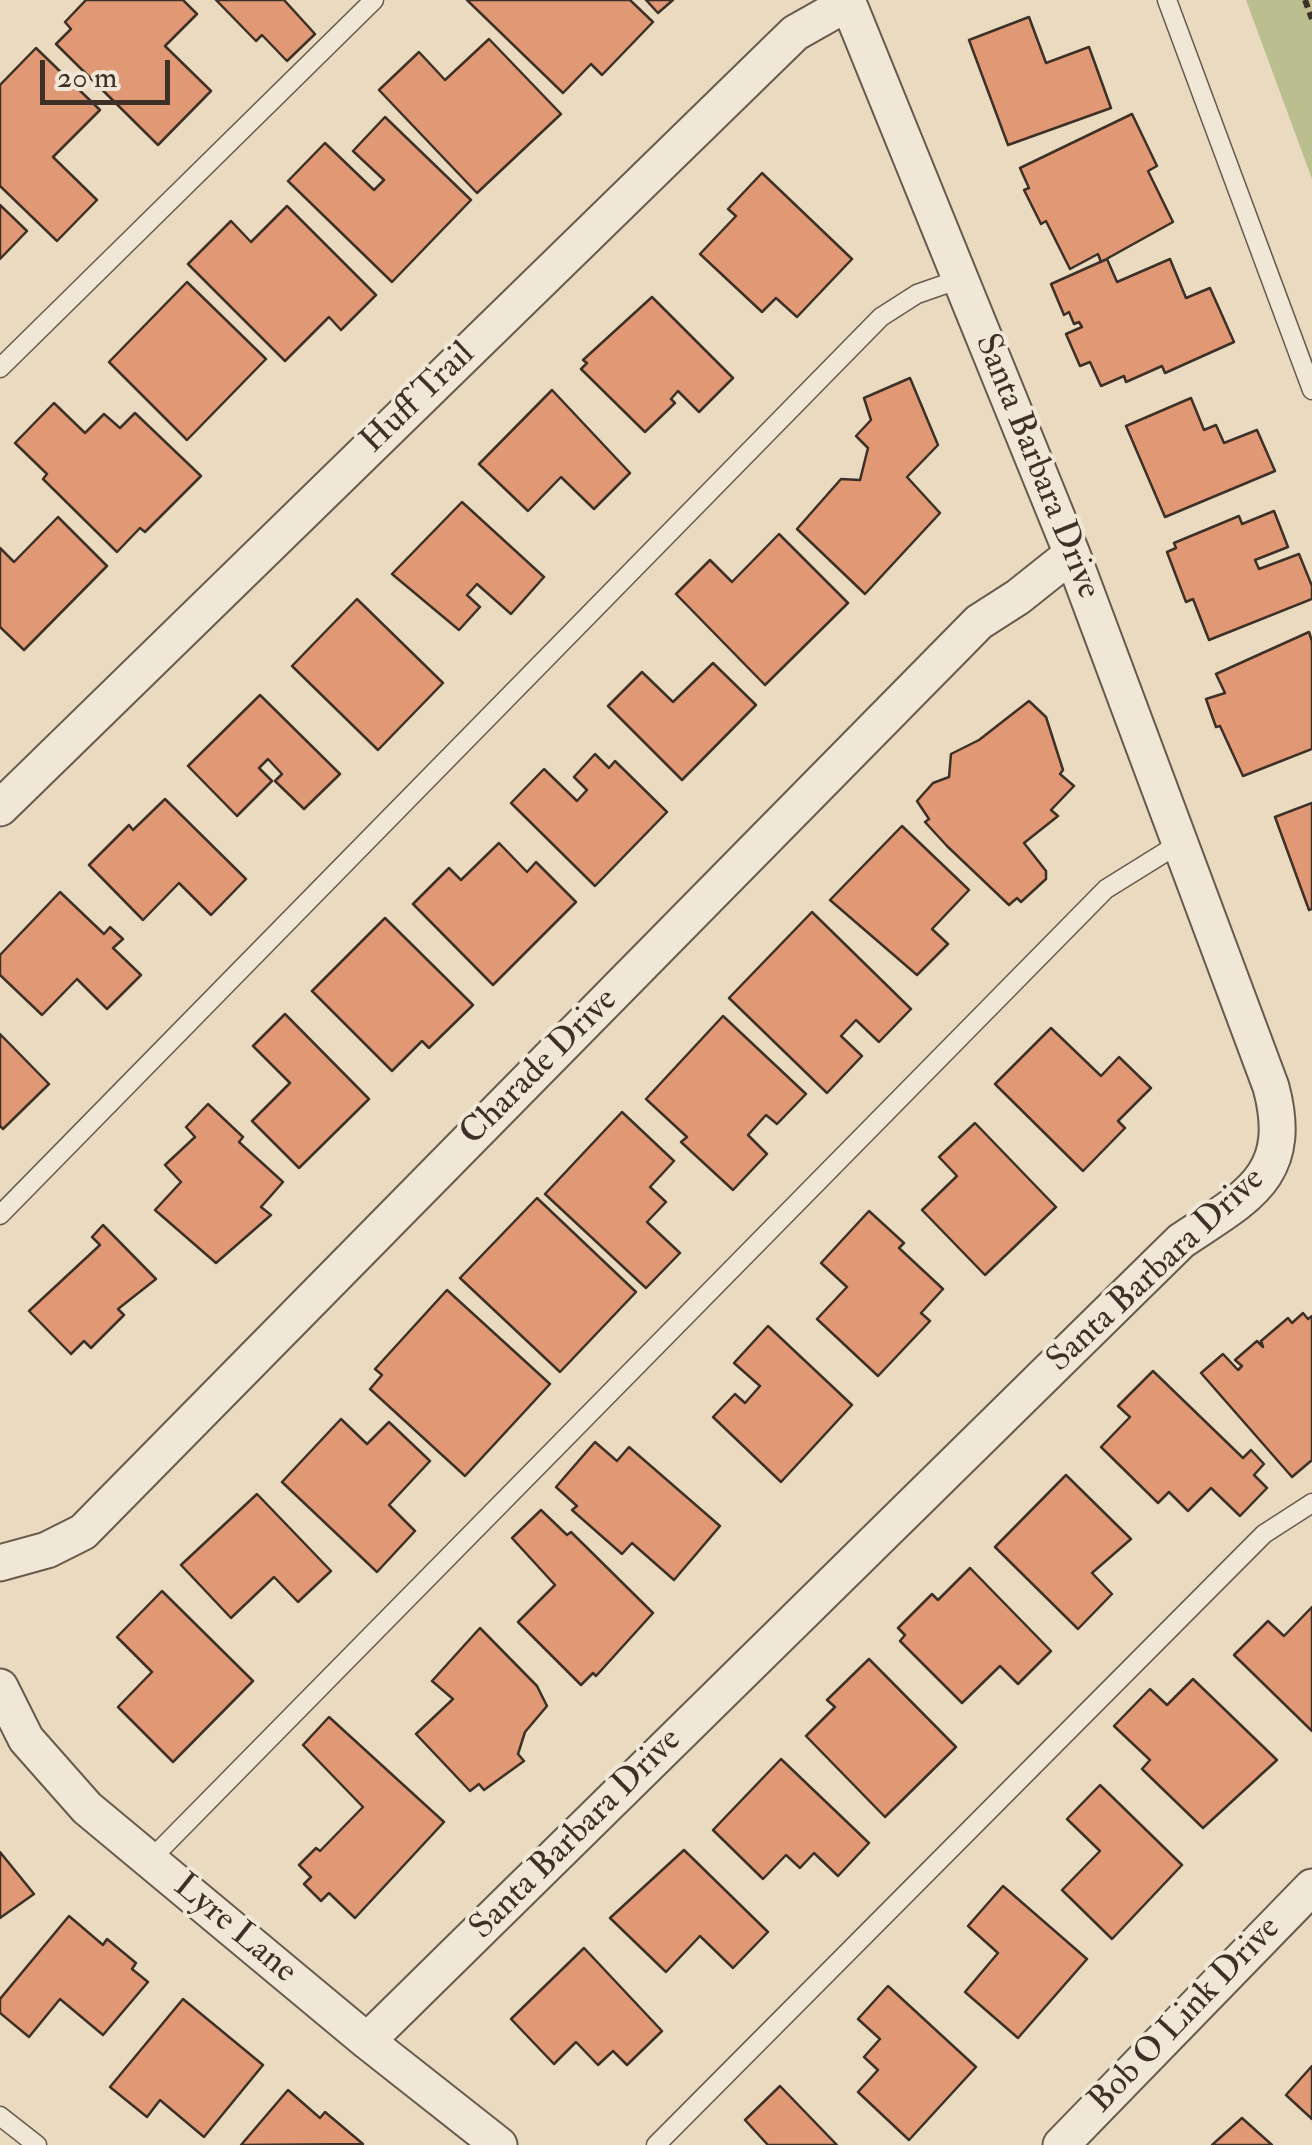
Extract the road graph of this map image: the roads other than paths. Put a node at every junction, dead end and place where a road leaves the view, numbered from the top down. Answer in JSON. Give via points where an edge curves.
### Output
{"nodes":[{"id":1,"x":374,"y":0,"type":"edge"},
{"id":2,"x":1167,"y":0,"type":"edge"},
{"id":3,"x":847,"y":2,"type":"edge"},
{"id":4,"x":960,"y":280,"type":"junction"},
{"id":5,"x":0,"y":368,"type":"edge"},
{"id":6,"x":1312,"y":390,"type":"edge"},
{"id":7,"x":1072,"y":554,"type":"junction"},
{"id":8,"x":0,"y":808,"type":"edge"},
{"id":9,"x":1180,"y":843,"type":"junction"},
{"id":10,"x":0,"y":1215,"type":"edge"},
{"id":11,"x":1312,"y":1503,"type":"edge"},
{"id":12,"x":0,"y":1563,"type":"edge"},
{"id":13,"x":0,"y":1687,"type":"edge"},
{"id":14,"x":150,"y":1860,"type":"junction"},
{"id":15,"x":1312,"y":1887,"type":"edge"},
{"id":16,"x":368,"y":2041,"type":"junction"},
{"id":17,"x":0,"y":2116,"type":"edge"},
{"id":18,"x":36,"y":2145,"type":"edge"},
{"id":19,"x":499,"y":2145,"type":"edge"},
{"id":20,"x":656,"y":2145,"type":"edge"},
{"id":21,"x":1061,"y":2145,"type":"edge"}],
"edges":[{"from":1,"to":5,"type":"lane"},
{"from":2,"to":6,"type":"lane"},
{"from":3,"to":4,"type":"street","name":"Santa Barbara Drive"},
{"from":3,"to":8,"type":"street","name":"Huff Trail","via":[[795,33]]},
{"from":4,"to":7,"type":"street","name":"Santa Barbara Drive"},
{"from":4,"to":10,"type":"lane","via":[[917,294],[881,318]]},
{"from":7,"to":9,"type":"street","name":"Santa Barbara Drive"},
{"from":7,"to":12,"type":"street","name":"Charade Drive","via":[[979,622],[83,1532]]},
{"from":9,"to":14,"type":"lane","via":[[1106,889]]},
{"from":9,"to":16,"type":"street","name":"Santa Barbara Drive","via":[[1271,1087],[1278,1112],[1274,1164],[1248,1197],[1181,1241]]},
{"from":11,"to":20,"type":"lane","via":[[1264,1534]]},
{"from":13,"to":14,"type":"street","name":"Lyre Lane","via":[[26,1740],[88,1808]]},
{"from":14,"to":16,"type":"street","name":"Lyre Lane"},
{"from":15,"to":21,"type":"street","name":"Bob O Link Drive"},
{"from":16,"to":19,"type":"street","name":"Lyre Lane"},
{"from":17,"to":18,"type":"lane"}]}
